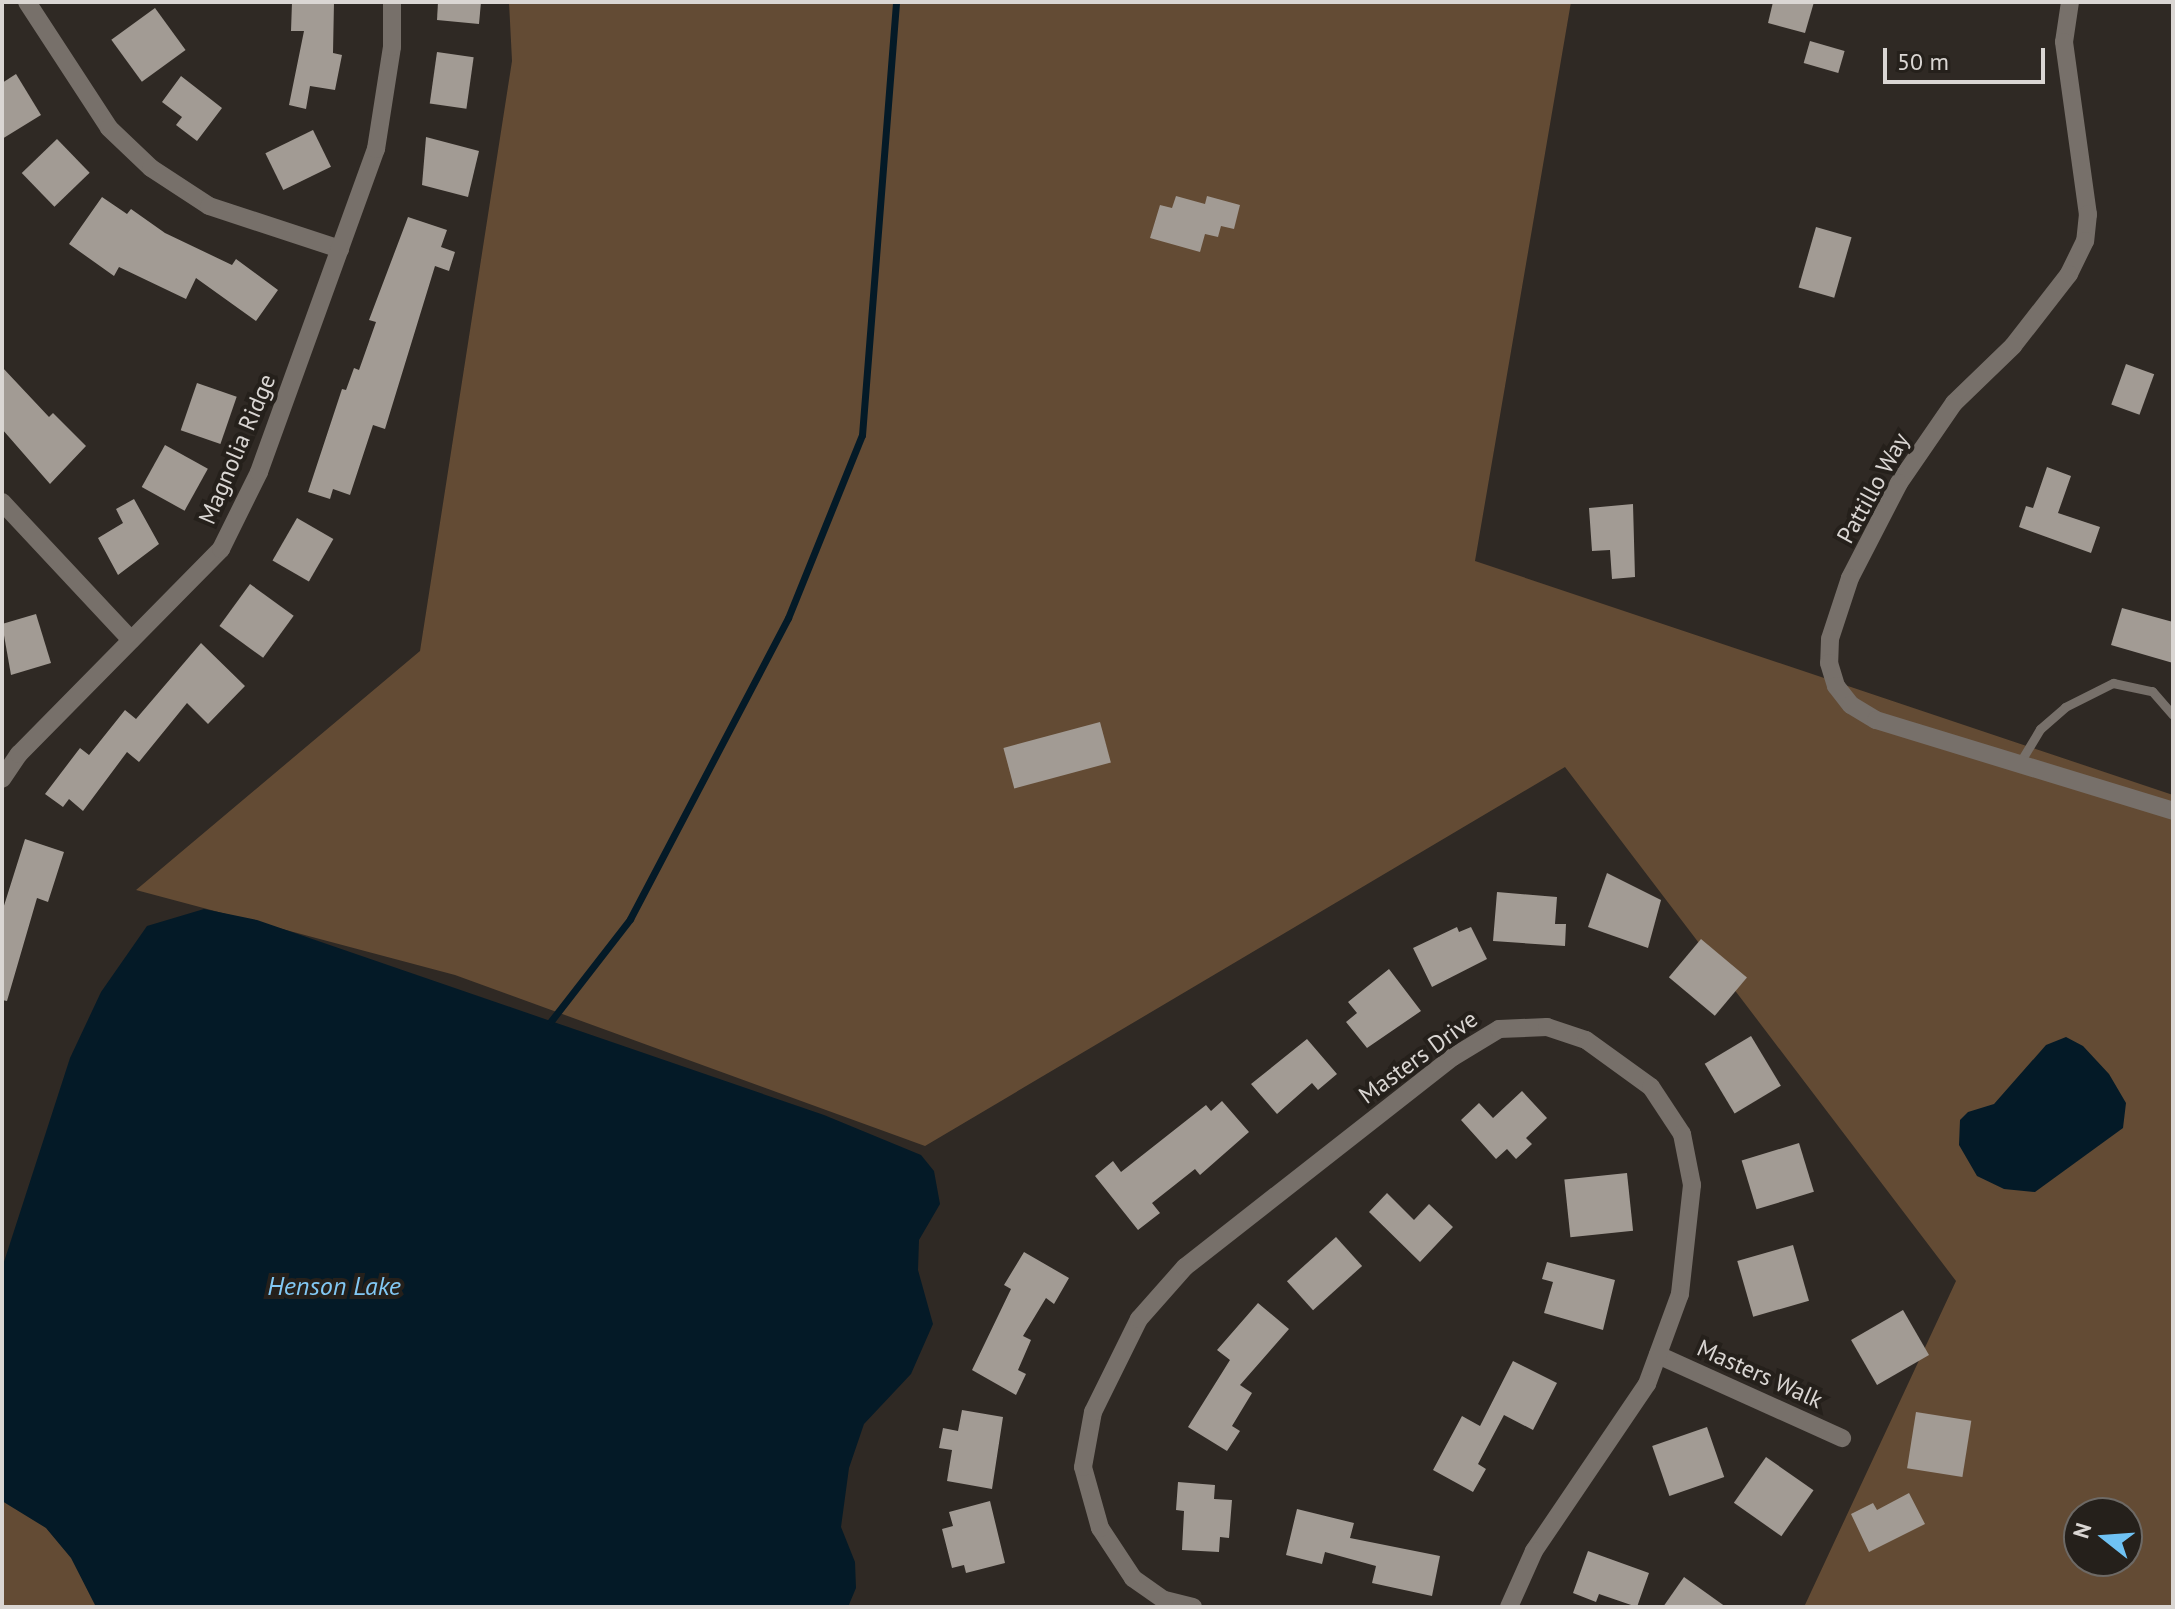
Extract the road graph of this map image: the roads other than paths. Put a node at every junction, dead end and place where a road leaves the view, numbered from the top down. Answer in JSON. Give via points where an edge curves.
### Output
{"nodes":[{"id":1,"x":27,"y":2,"type":"edge"},
{"id":2,"x":392,"y":2,"type":"edge"},
{"id":3,"x":2070,"y":2,"type":"edge"},
{"id":4,"x":340,"y":249,"type":"junction"},
{"id":5,"x":2,"y":502,"type":"edge"},
{"id":6,"x":131,"y":640,"type":"junction"},
{"id":7,"x":2173,"y":715,"type":"edge"},
{"id":8,"x":2019,"y":764,"type":"junction"},
{"id":9,"x":2,"y":779,"type":"edge"},
{"id":10,"x":2173,"y":811,"type":"edge"},
{"id":11,"x":1658,"y":1355,"type":"junction"},
{"id":12,"x":1842,"y":1438,"type":"dead end"},
{"id":13,"x":1193,"y":1607,"type":"edge"},
{"id":14,"x":1509,"y":1607,"type":"edge"}],
"edges":[{"from":1,"to":4,"type":"street","via":[[109,128],[151,168],[209,206]]},
{"from":2,"to":4,"type":"street","name":"Magnolia Ridge","via":[[392,47],[376,149]]},
{"from":3,"to":8,"type":"street","name":"Pattillo Way","via":[[2064,42],[2088,214],[2085,241],[2069,274],[2013,346],[1954,403],[1915,457],[1850,578],[1830,639],[1836,686],[1851,705],[1876,720]]},
{"from":4,"to":6,"type":"street","name":"Magnolia Ridge","via":[[259,472],[221,549]]},
{"from":5,"to":6,"type":"street"},
{"from":6,"to":9,"type":"street","name":"Magnolia Ridge","via":[[19,754]]},
{"from":7,"to":8,"type":"lane","via":[[2152,691],[2113,683],[2065,707],[2040,729]]},
{"from":8,"to":10,"type":"street","name":"Pattillo Way"},
{"from":11,"to":12,"type":"street","name":"Masters Walk"},
{"from":11,"to":13,"type":"street","name":"Masters Drive","via":[[1680,1294],[1692,1185],[1682,1134],[1651,1087],[1586,1040],[1547,1027],[1499,1029],[1453,1057],[1185,1267],[1139,1319],[1110,1368],[1093,1412],[1083,1467],[1100,1528],[1133,1578],[1164,1600]]},
{"from":11,"to":14,"type":"street","name":"Masters Drive","via":[[1647,1384],[1534,1551]]}]}
